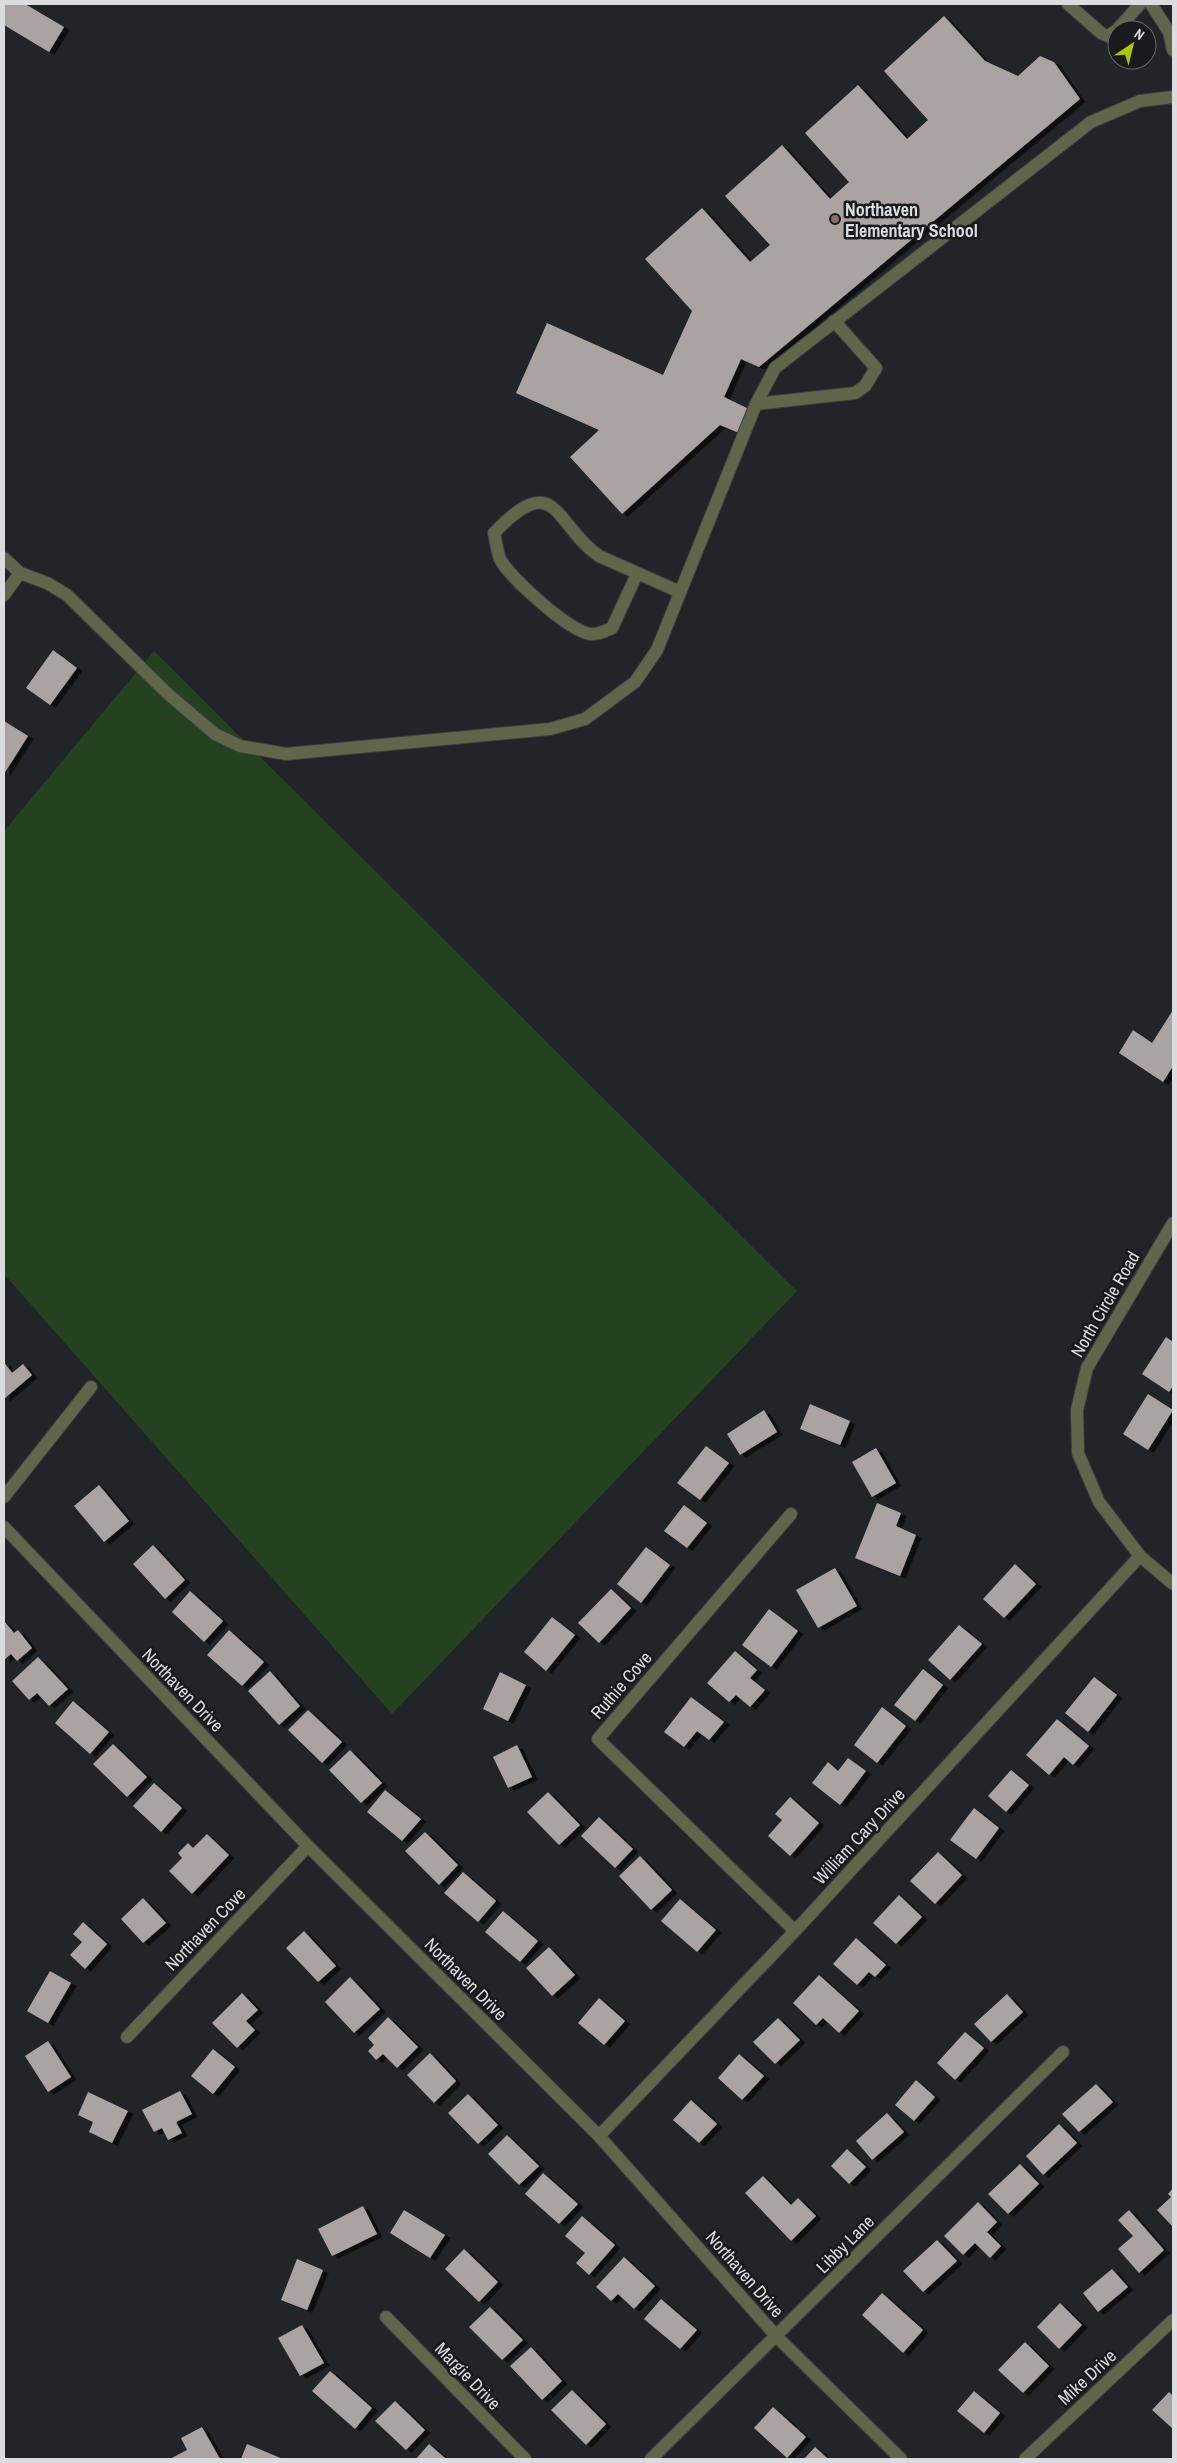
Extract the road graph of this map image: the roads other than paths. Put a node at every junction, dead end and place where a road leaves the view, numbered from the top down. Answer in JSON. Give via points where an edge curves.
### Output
{"nodes":[{"id":1,"x":1068,"y":4,"type":"edge"},
{"id":2,"x":1140,"y":4,"type":"edge"},
{"id":3,"x":1151,"y":4,"type":"edge"},
{"id":4,"x":1126,"y":20,"type":"edge"},
{"id":5,"x":1107,"y":36,"type":"edge"},
{"id":6,"x":1173,"y":50,"type":"edge"},
{"id":7,"x":1173,"y":97,"type":"edge"},
{"id":8,"x":834,"y":321,"type":"junction"},
{"id":9,"x":756,"y":404,"type":"junction"},
{"id":10,"x":4,"y":558,"type":"edge"},
{"id":11,"x":20,"y":573,"type":"junction"},
{"id":12,"x":637,"y":574,"type":"junction"},
{"id":13,"x":680,"y":592,"type":"junction"},
{"id":14,"x":4,"y":594,"type":"edge"},
{"id":15,"x":1173,"y":1223,"type":"edge"},
{"id":16,"x":91,"y":1387,"type":"dead end"},
{"id":17,"x":4,"y":1497,"type":"edge"},
{"id":18,"x":791,"y":1514,"type":"dead end"},
{"id":19,"x":4,"y":1527,"type":"edge"},
{"id":20,"x":1140,"y":1556,"type":"junction"},
{"id":21,"x":1173,"y":1584,"type":"edge"},
{"id":22,"x":308,"y":1846,"type":"junction"},
{"id":23,"x":795,"y":1931,"type":"junction"},
{"id":24,"x":127,"y":2037,"type":"dead end"},
{"id":25,"x":1062,"y":2052,"type":"dead end"},
{"id":26,"x":599,"y":2136,"type":"junction"},
{"id":27,"x":386,"y":2317,"type":"dead end"},
{"id":28,"x":1172,"y":2322,"type":"edge"},
{"id":29,"x":776,"y":2337,"type":"junction"},
{"id":30,"x":525,"y":2459,"type":"edge"},
{"id":31,"x":650,"y":2459,"type":"edge"},
{"id":32,"x":901,"y":2459,"type":"edge"},
{"id":33,"x":1025,"y":2459,"type":"edge"}],
"edges":[{"from":1,"to":5,"type":"street"},
{"from":2,"to":4,"type":"street"},
{"from":3,"to":6,"type":"street","via":[[1169,32]]},
{"from":7,"to":8,"type":"street","via":[[1140,101],[1091,122]]},
{"from":8,"to":9,"type":"street","via":[[775,368]]},
{"from":8,"to":9,"type":"street","via":[[876,368],[865,386],[855,393]]},
{"from":9,"to":13,"type":"street"},
{"from":10,"to":11,"type":"street"},
{"from":11,"to":13,"type":"street","via":[[47,583],[67,596],[168,694],[215,734],[240,746],[286,754],[550,729],[585,719],[635,682],[657,650]]},
{"from":11,"to":14,"type":"street"},
{"from":12,"to":12,"type":"street","via":[[590,550],[558,509],[542,501],[530,504],[494,532],[500,558],[513,576],[559,619],[590,634],[612,628]]},
{"from":12,"to":13,"type":"street"},
{"from":15,"to":20,"type":"street","name":"North Circle Road","via":[[1087,1368],[1077,1410],[1078,1453],[1099,1502]]},
{"from":16,"to":17,"type":"street"},
{"from":18,"to":23,"type":"street","name":"Ruthie Cove","via":[[598,1739]]},
{"from":19,"to":22,"type":"street","name":"Northaven Drive"},
{"from":20,"to":21,"type":"street","name":"North Circle Road"},
{"from":20,"to":23,"type":"street","name":"William Cary Drive"},
{"from":22,"to":24,"type":"street","name":"Northaven Cove"},
{"from":22,"to":26,"type":"street","name":"Northaven Drive"},
{"from":23,"to":26,"type":"street","name":"William Cary Drive"},
{"from":25,"to":29,"type":"street","name":"Libby Lane"},
{"from":26,"to":29,"type":"street","name":"Northaven Drive"},
{"from":27,"to":30,"type":"street","name":"Margie Drive"},
{"from":28,"to":33,"type":"street","name":"Mike Drive"},
{"from":29,"to":31,"type":"street","name":"Libby Lane"},
{"from":29,"to":32,"type":"street","name":"Northaven Drive"}]}
